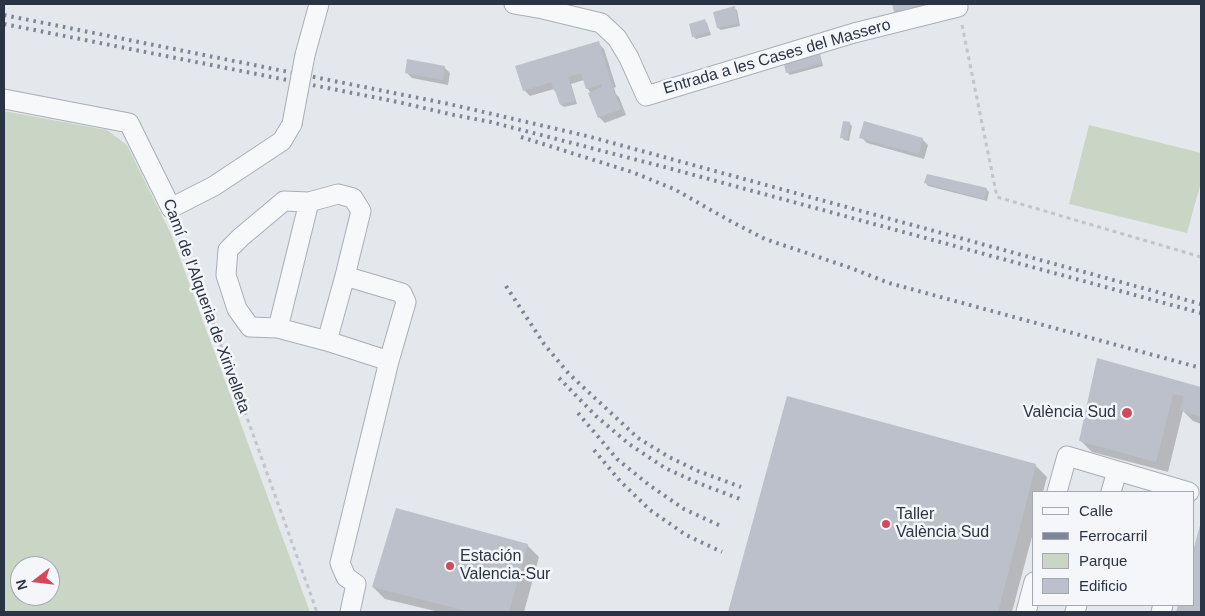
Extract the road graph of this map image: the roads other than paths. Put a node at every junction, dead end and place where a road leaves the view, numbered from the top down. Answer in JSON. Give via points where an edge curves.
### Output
{"nodes":[{"id":1,"x":319,"y":4,"type":"edge"},
{"id":2,"x":514,"y":4,"type":"edge"},
{"id":3,"x":958,"y":5,"type":"edge"},
{"id":4,"x":4,"y":99,"type":"edge"},
{"id":5,"x":309,"y":202,"type":"junction"},
{"id":6,"x":345,"y":276,"type":"junction"},
{"id":7,"x":278,"y":328,"type":"junction"},
{"id":8,"x":327,"y":341,"type":"junction"},
{"id":9,"x":389,"y":360,"type":"junction"},
{"id":10,"x":1118,"y":471,"type":"junction"},
{"id":11,"x":1057,"y":491,"type":"edge"},
{"id":12,"x":1111,"y":491,"type":"edge"},
{"id":13,"x":1186,"y":491,"type":"edge"},
{"id":14,"x":1032,"y":590,"type":"edge"},
{"id":15,"x":350,"y":612,"type":"edge"},
{"id":16,"x":1026,"y":612,"type":"edge"}],
"edges":[{"from":1,"to":4,"type":"street","name":"Camí de l'Alqueria de Xirivelleta","bridge":true,"via":[[292,124],[282,141],[214,186],[171,208],[129,123]]},
{"from":2,"to":3,"type":"street","name":"Entrada a les Cases del Massero","via":[[601,23],[629,58],[646,96]]},
{"from":5,"to":6,"type":"street","via":[[338,194],[353,198],[361,211]]},
{"from":5,"to":7,"type":"street"},
{"from":5,"to":7,"type":"street","via":[[284,201],[228,250],[226,275],[237,309],[250,328]]},
{"from":6,"to":8,"type":"street"},
{"from":6,"to":9,"type":"street","via":[[402,293],[406,302]]},
{"from":7,"to":8,"type":"street"},
{"from":8,"to":9,"type":"street"},
{"from":9,"to":15,"type":"street","via":[[340,564],[346,577],[356,584]]},
{"from":10,"to":11,"type":"street","via":[[1067,456]]},
{"from":10,"to":12,"type":"street"},
{"from":10,"to":13,"type":"street"},
{"from":14,"to":16,"type":"street"}]}
